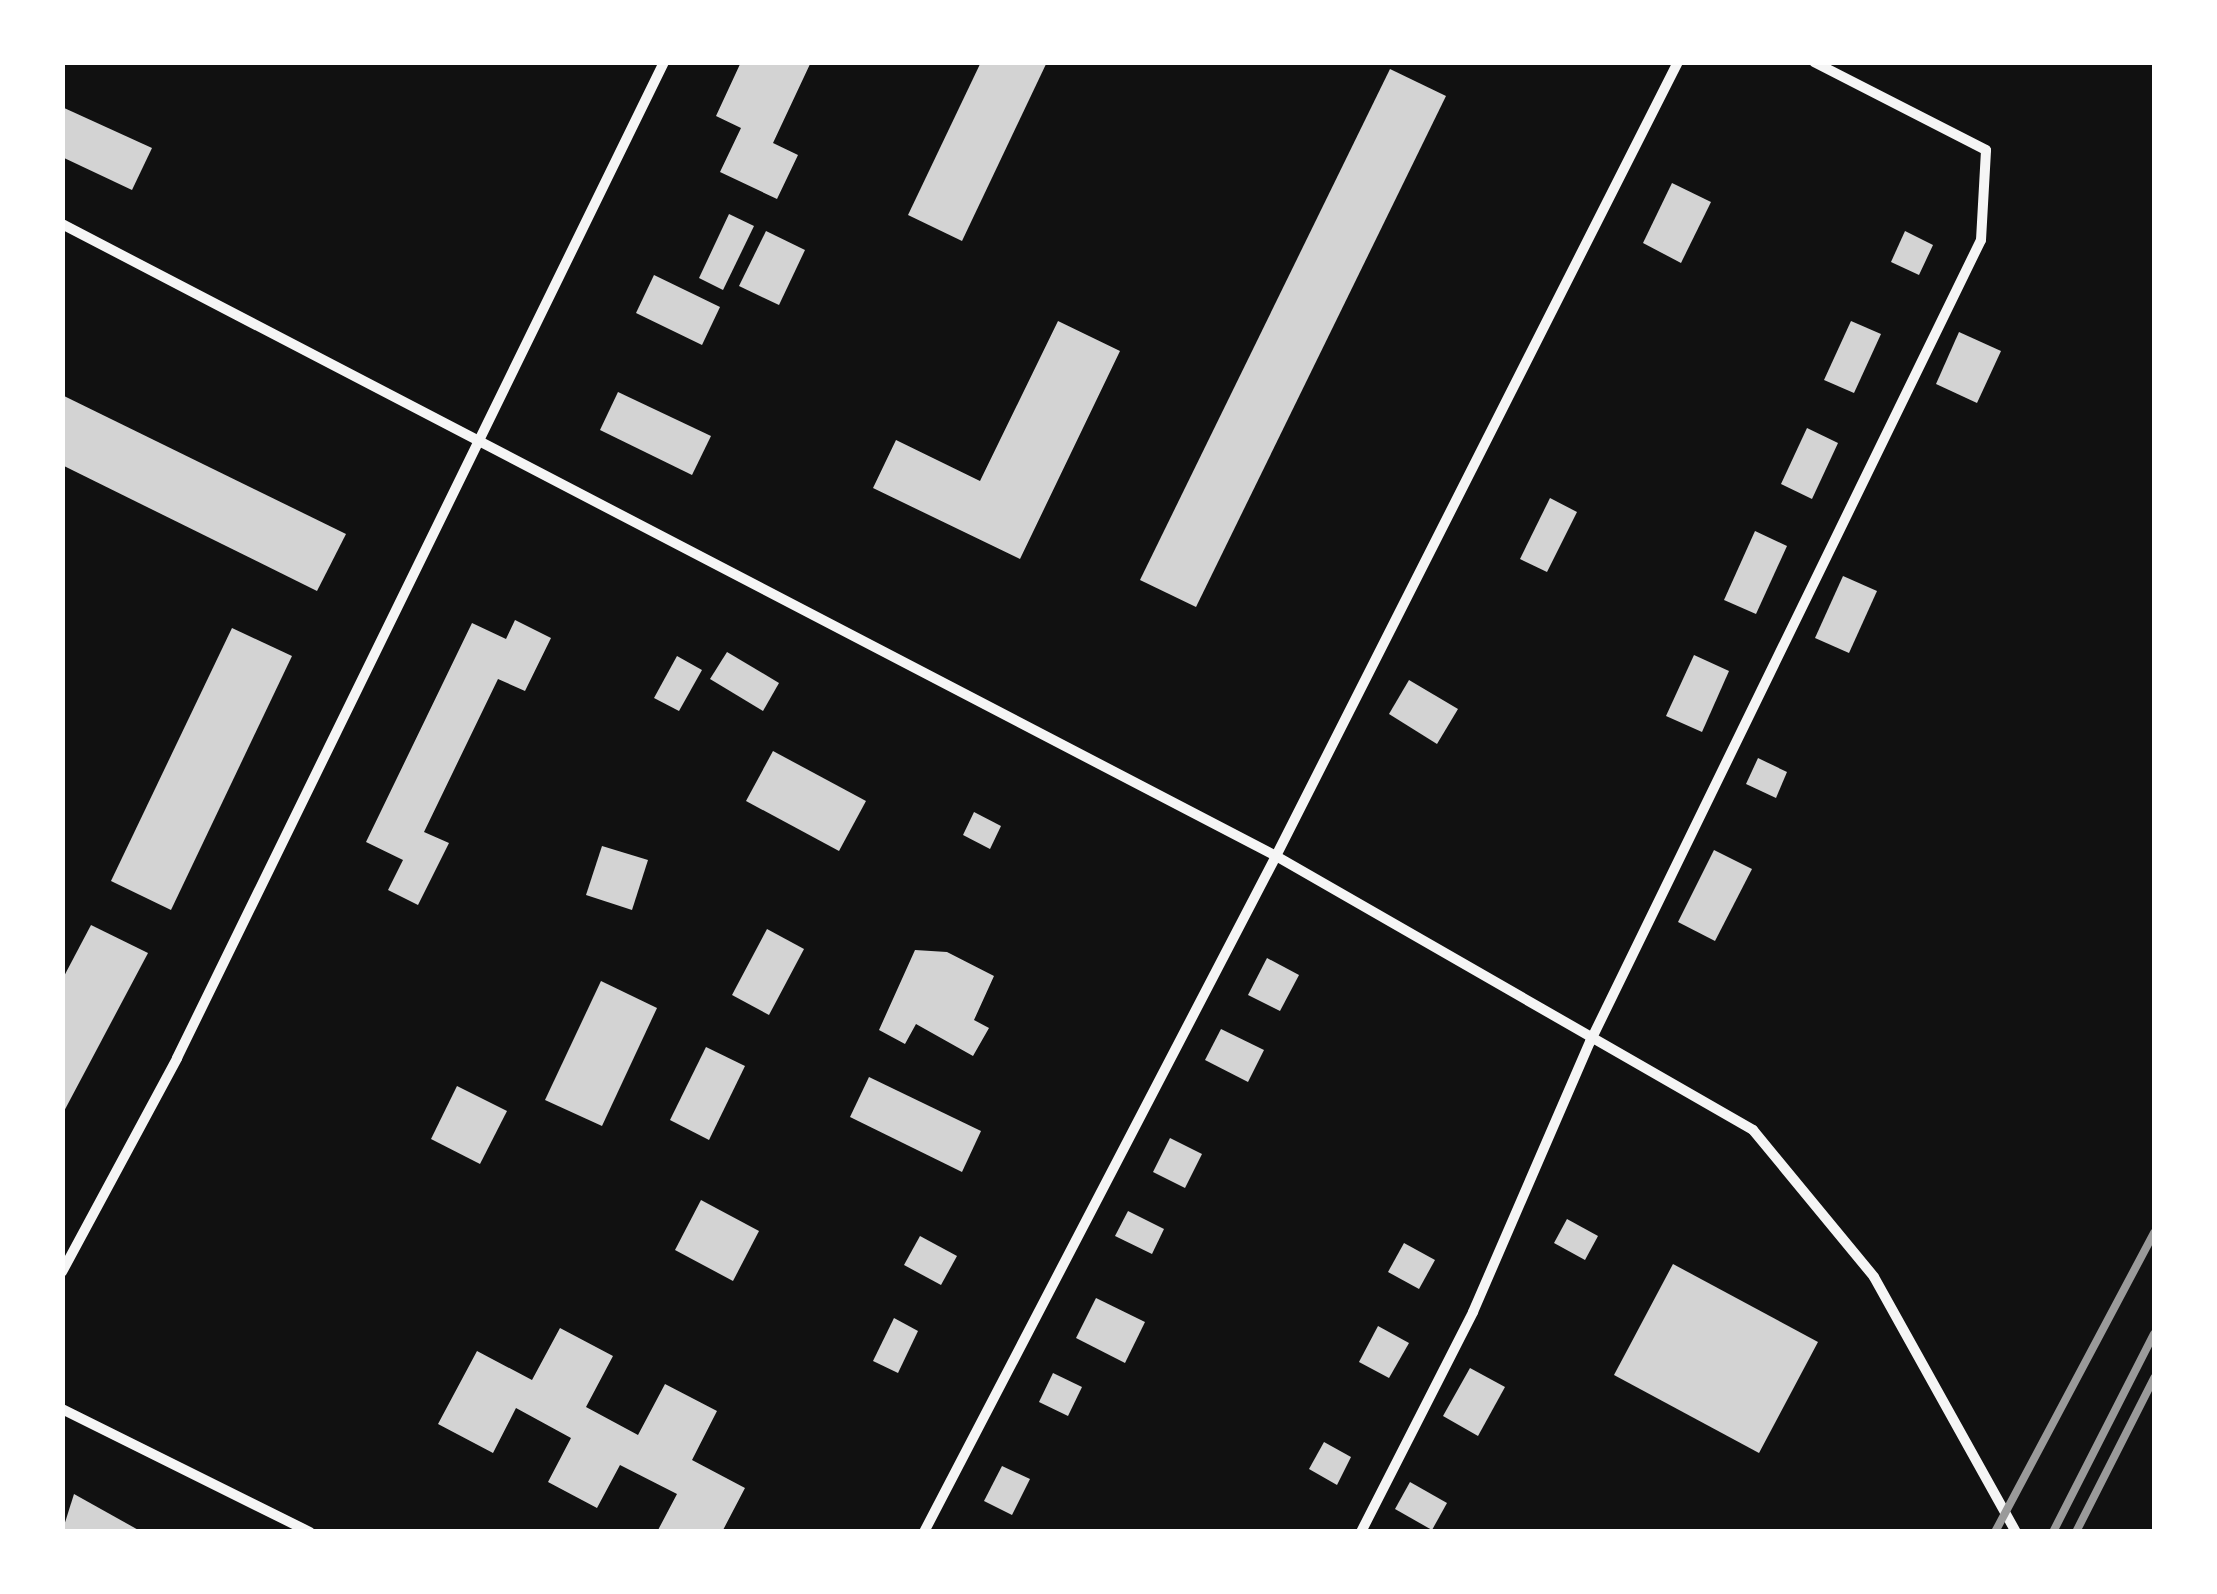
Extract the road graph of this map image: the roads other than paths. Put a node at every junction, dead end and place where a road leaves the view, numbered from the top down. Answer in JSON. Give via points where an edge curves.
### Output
{"nodes":[{"id":1,"x":664,"y":62,"type":"edge"},
{"id":2,"x":1678,"y":62,"type":"edge"},
{"id":3,"x":1814,"y":62,"type":"edge"},
{"id":4,"x":62,"y":224,"type":"edge"},
{"id":5,"x":476,"y":445,"type":"junction"},
{"id":6,"x":1276,"y":856,"type":"junction"},
{"id":7,"x":1590,"y":1042,"type":"junction"},
{"id":8,"x":62,"y":1272,"type":"edge"},
{"id":9,"x":62,"y":1409,"type":"edge"},
{"id":10,"x":310,"y":1532,"type":"edge"},
{"id":11,"x":924,"y":1532,"type":"edge"},
{"id":12,"x":1361,"y":1532,"type":"edge"},
{"id":13,"x":2016,"y":1532,"type":"edge"}],
"edges":[{"from":1,"to":5,"type":"street"},
{"from":2,"to":6,"type":"street"},
{"from":3,"to":7,"type":"street","via":[[1986,150],[1981,240]]},
{"from":4,"to":5,"type":"street"},
{"from":5,"to":6,"type":"street"},
{"from":5,"to":8,"type":"street","via":[[177,1058]]},
{"from":6,"to":7,"type":"street"},
{"from":6,"to":11,"type":"street"},
{"from":7,"to":12,"type":"street","via":[[1472,1312]]},
{"from":7,"to":13,"type":"street","via":[[1753,1130],[1874,1277]]},
{"from":9,"to":10,"type":"street"}]}
